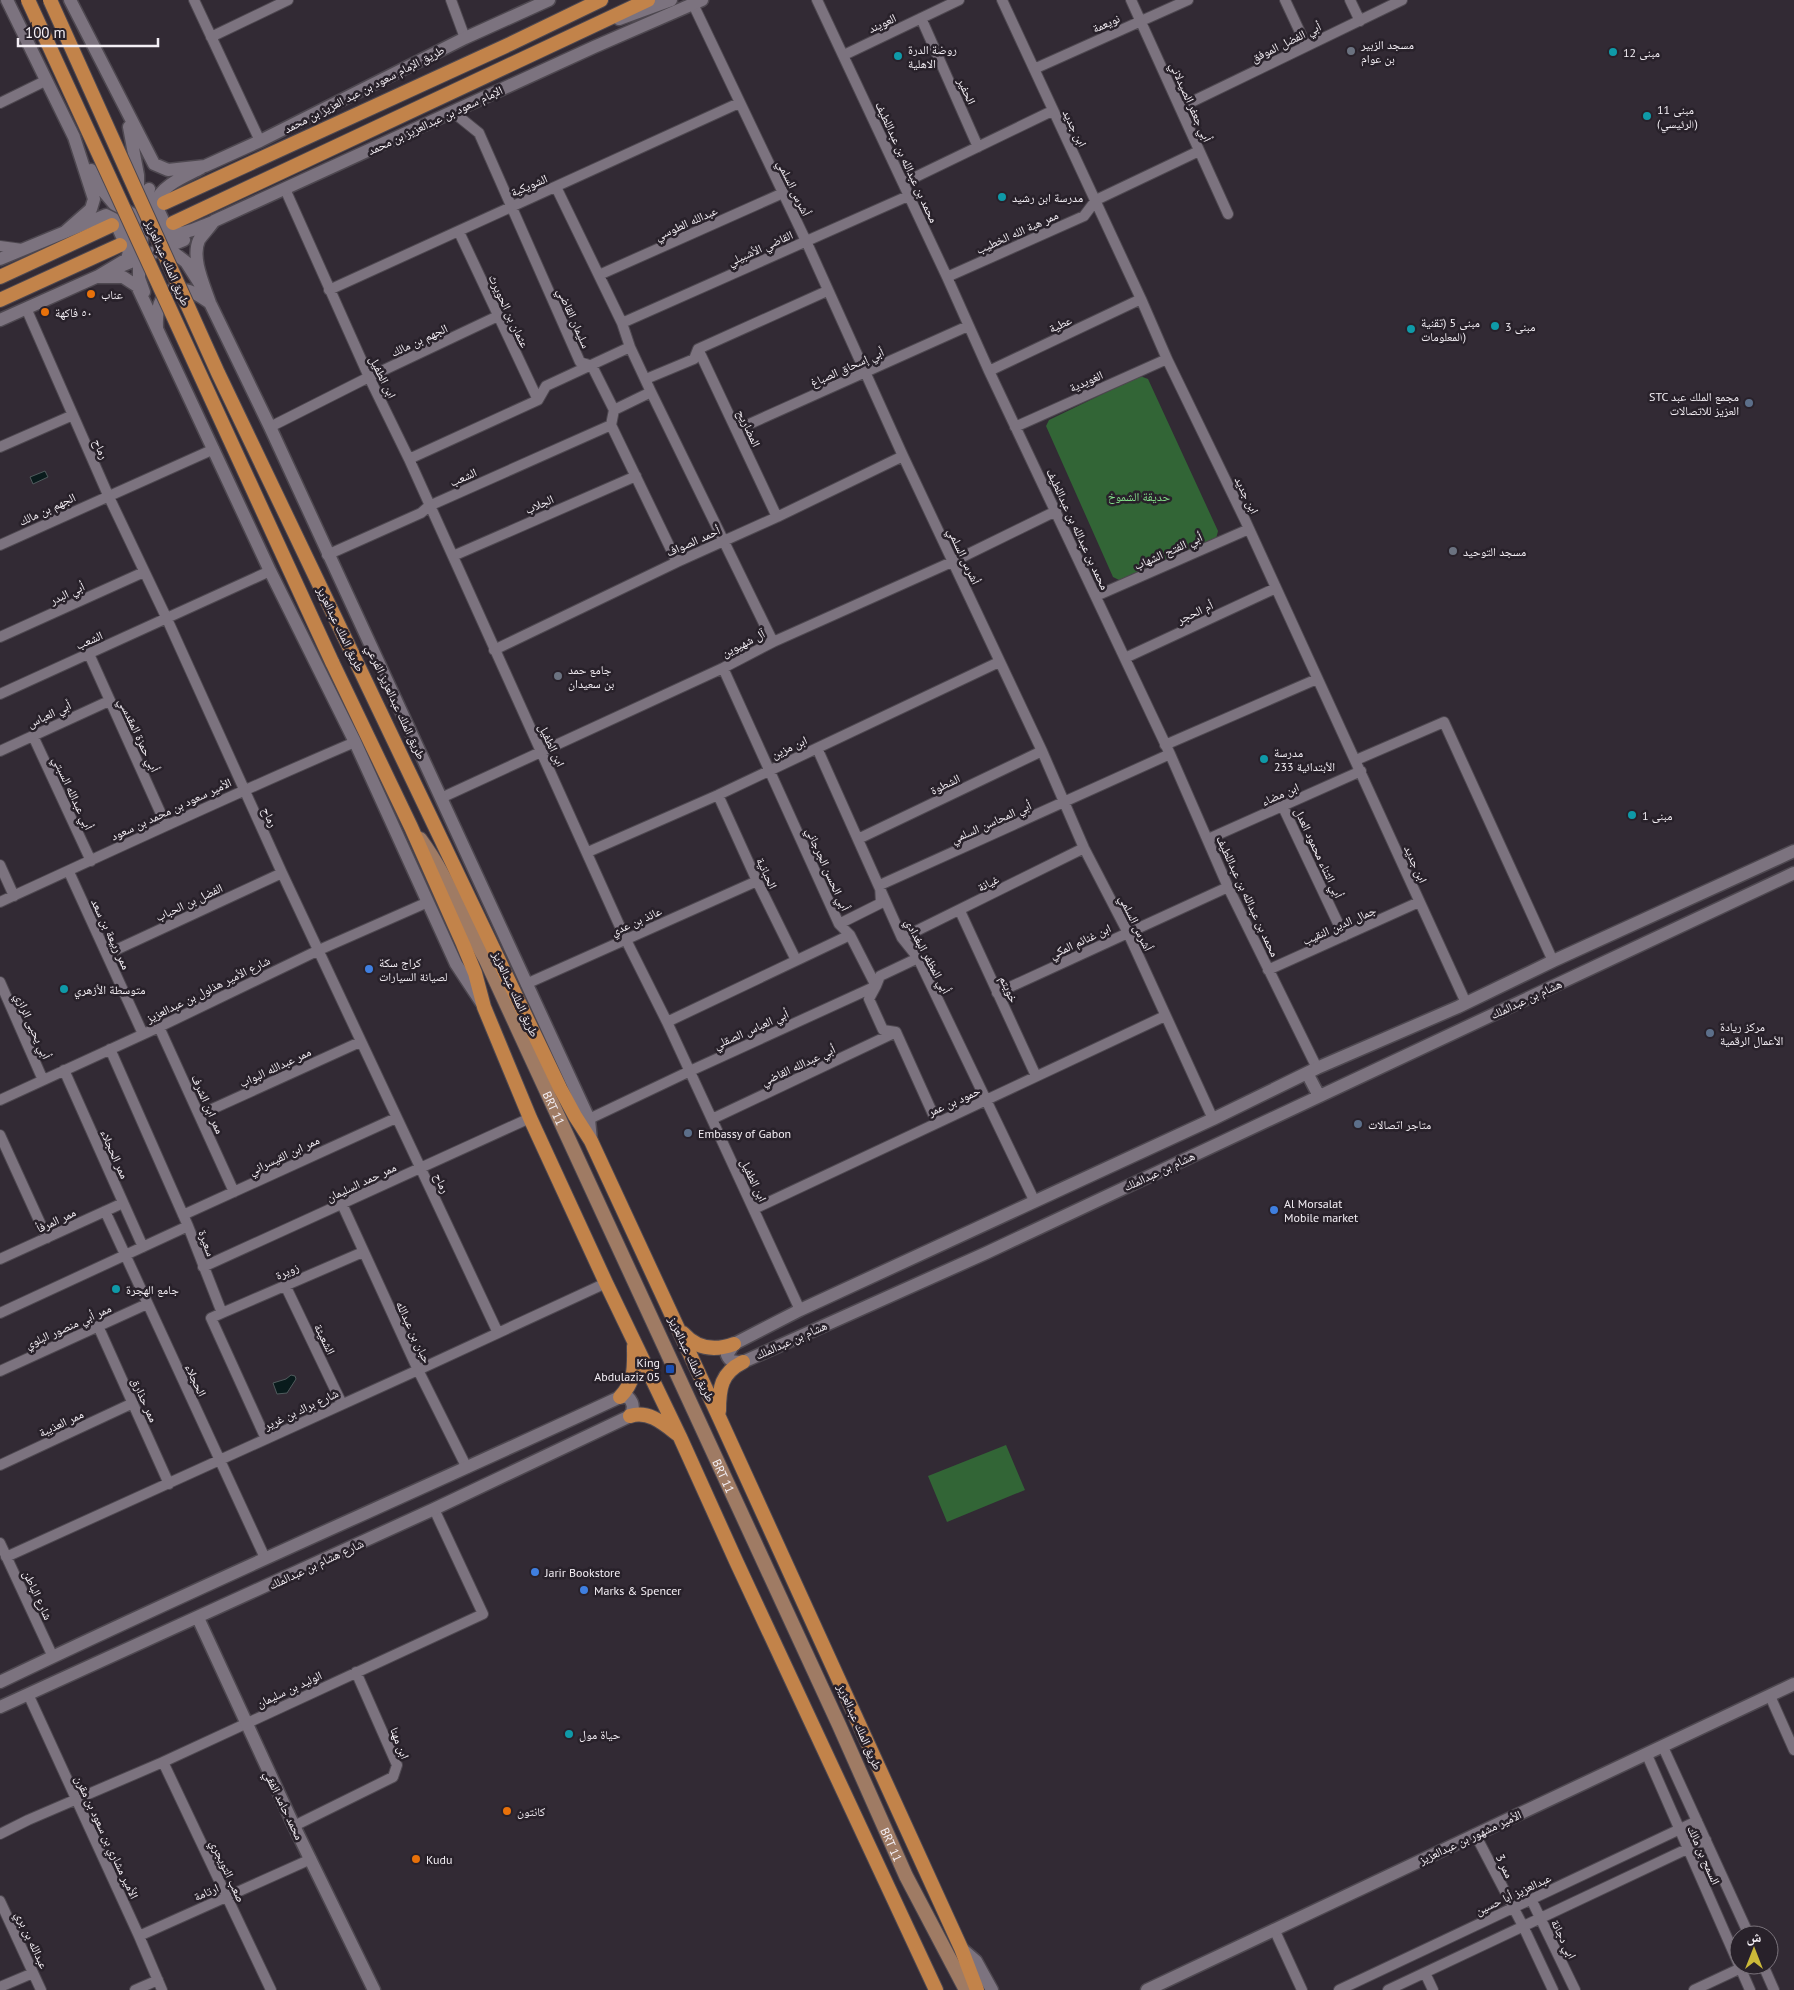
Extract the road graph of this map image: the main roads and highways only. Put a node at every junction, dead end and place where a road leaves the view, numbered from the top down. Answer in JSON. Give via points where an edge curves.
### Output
{"nodes":[{"id":1,"x":28,"y":0,"type":"edge"},
{"id":2,"x":50,"y":0,"type":"edge"},
{"id":3,"x":601,"y":0,"type":"edge"},
{"id":4,"x":648,"y":0,"type":"edge"},
{"id":5,"x":164,"y":203,"type":"dead end"},
{"id":6,"x":173,"y":223,"type":"dead end"},
{"id":7,"x":112,"y":226,"type":"dead end"},
{"id":8,"x":120,"y":245,"type":"dead end"},
{"id":9,"x":0,"y":277,"type":"edge"},
{"id":10,"x":0,"y":300,"type":"edge"},
{"id":11,"x":411,"y":827,"type":"junction"},
{"id":12,"x":454,"y":865,"type":"junction"},
{"id":13,"x":486,"y":960,"type":"junction"},
{"id":14,"x":676,"y":1326,"type":"junction"},
{"id":15,"x":634,"y":1342,"type":"junction"},
{"id":16,"x":734,"y":1344,"type":"road end"},
{"id":17,"x":743,"y":1362,"type":"road end"},
{"id":18,"x":620,"y":1397,"type":"road end"},
{"id":19,"x":630,"y":1416,"type":"road end"},
{"id":20,"x":719,"y":1416,"type":"junction"},
{"id":21,"x":680,"y":1437,"type":"junction"},
{"id":22,"x":969,"y":1989,"type":"edge"},
{"id":23,"x":936,"y":1990,"type":"edge"}],
"edges":[{"from":1,"to":11,"type":"main road","name":"طريق الملك عبدالعزيز","bridge":true},
{"from":2,"to":12,"type":"main road","name":"طريق الملك عبدالعزيز","bridge":true,"via":[[218,374]]},
{"from":3,"to":5,"type":"main road"},
{"from":4,"to":6,"type":"main road","name":"الإمام سعود بن عبدالعزيز بن محمد"},
{"from":7,"to":9,"type":"main road"},
{"from":8,"to":10,"type":"main road"},
{"from":11,"to":13,"type":"main road","name":"BRT 11","via":[[443,875]]},
{"from":11,"to":15,"type":"main road","name":"طريق الملك عبدالعزيز","via":[[475,973],[484,1007],[530,1118]]},
{"from":12,"to":13,"type":"main road","name":"BRT 11","via":[[456,887]]},
{"from":12,"to":14,"type":"main road","name":"طريق الملك عبدالعزيز","via":[[560,1088],[591,1141]]},
{"from":13,"to":22,"type":"main road","name":"BRT 11","via":[[906,1876]]},
{"from":14,"to":16,"type":"main road","via":[[690,1341],[706,1348]]},
{"from":14,"to":20,"type":"main road","name":"طريق الملك عبدالعزيز"},
{"from":15,"to":18,"type":"main road","via":[[633,1377]]},
{"from":15,"to":21,"type":"main road","name":"طريق الملك عبدالعزيز"},
{"from":17,"to":20,"type":"main road","via":[[729,1372],[720,1386]]},
{"from":19,"to":21,"type":"main road","via":[[647,1414]]},
{"from":20,"to":22,"type":"main road","name":"طريق الملك عبدالعزيز","via":[[961,1948]]},
{"from":21,"to":23,"type":"main road","name":"طريق الملك عبدالعزيز"}]}
